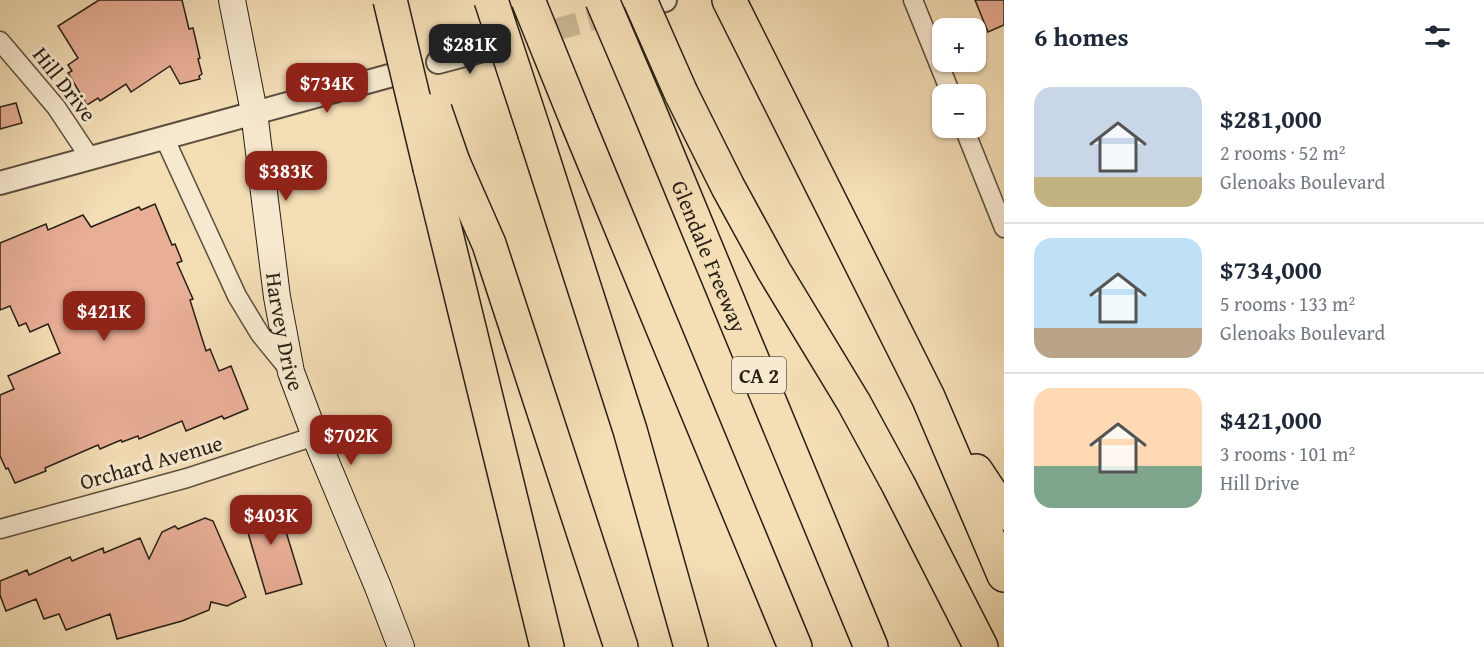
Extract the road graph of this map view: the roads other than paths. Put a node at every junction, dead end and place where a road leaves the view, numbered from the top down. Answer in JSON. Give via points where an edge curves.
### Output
{"nodes":[{"id":1,"x":232,"y":0,"type":"edge"},
{"id":2,"x":390,"y":0,"type":"edge"},
{"id":3,"x":398,"y":0,"type":"edge"},
{"id":4,"x":491,"y":0,"type":"edge"},
{"id":5,"x":528,"y":0,"type":"edge"},
{"id":6,"x":602,"y":0,"type":"edge"},
{"id":7,"x":729,"y":0,"type":"edge"},
{"id":8,"x":913,"y":0,"type":"edge"},
{"id":9,"x":653,"y":1,"type":"edge"},
{"id":10,"x":0,"y":41,"type":"edge"},
{"id":11,"x":491,"y":48,"type":"tunnel mouth"},
{"id":12,"x":438,"y":62,"type":"dead end"},
{"id":13,"x":389,"y":76,"type":"dead end"},
{"id":14,"x":947,"y":84,"type":"edge"},
{"id":15,"x":254,"y":112,"type":"junction"},
{"id":16,"x":164,"y":137,"type":"junction"},
{"id":17,"x":968,"y":138,"type":"edge"},
{"id":18,"x":90,"y":158,"type":"junction"},
{"id":19,"x":442,"y":165,"type":"junction"},
{"id":20,"x":0,"y":183,"type":"edge"},
{"id":21,"x":1004,"y":228,"type":"edge"},
{"id":22,"x":291,"y":372,"type":"junction"},
{"id":23,"x":928,"y":397,"type":"junction"},
{"id":24,"x":315,"y":436,"type":"junction"},
{"id":25,"x":1004,"y":513,"type":"edge"},
{"id":26,"x":0,"y":529,"type":"edge"},
{"id":27,"x":1004,"y":575,"type":"edge"},
{"id":28,"x":401,"y":647,"type":"edge"},
{"id":29,"x":547,"y":647,"type":"edge"},
{"id":30,"x":621,"y":647,"type":"edge"},
{"id":31,"x":691,"y":647,"type":"edge"},
{"id":32,"x":795,"y":647,"type":"edge"},
{"id":33,"x":872,"y":647,"type":"edge"},
{"id":34,"x":981,"y":647,"type":"edge"}],
"edges":[{"from":1,"to":15,"type":"main road","name":"Harvey Drive"},
{"from":2,"to":19,"type":"highway","bridge":true},
{"from":3,"to":19,"type":"highway","bridge":true,"via":[[429,94]]},
{"from":4,"to":31,"type":"highway","bridge":true,"via":[[630,430]]},
{"from":5,"to":32,"type":"highway","bridge":true},
{"from":6,"to":33,"type":"highway","name":"Glendale Freeway","number":"CA 2","bridge":true},
{"from":7,"to":23,"type":"highway"},
{"from":8,"to":14,"type":"street"},
{"from":9,"to":34,"type":"highway","bridge":true,"via":[[681,93],[728,187],[854,403]]},
{"from":10,"to":18,"type":"street","name":"Hill Drive","via":[[56,107]]},
{"from":11,"to":12,"type":"street"},
{"from":13,"to":15,"type":"street"},
{"from":15,"to":16,"type":"street"},
{"from":15,"to":22,"type":"main road","name":"Harvey Drive","via":[[277,297]]},
{"from":16,"to":18,"type":"street"},
{"from":16,"to":22,"type":"street","via":[[237,296]]},
{"from":17,"to":21,"type":"street"},
{"from":18,"to":20,"type":"street"},
{"from":19,"to":29,"type":"highway"},
{"from":19,"to":30,"type":"highway","via":[[489,244]]},
{"from":22,"to":24,"type":"main road","name":"Harvey Drive"},
{"from":23,"to":25,"type":"highway"},
{"from":23,"to":27,"type":"highway"},
{"from":24,"to":26,"type":"street","name":"Orchard Avenue","via":[[187,478]]},
{"from":24,"to":28,"type":"main road","name":"Harvey Drive"}]}
